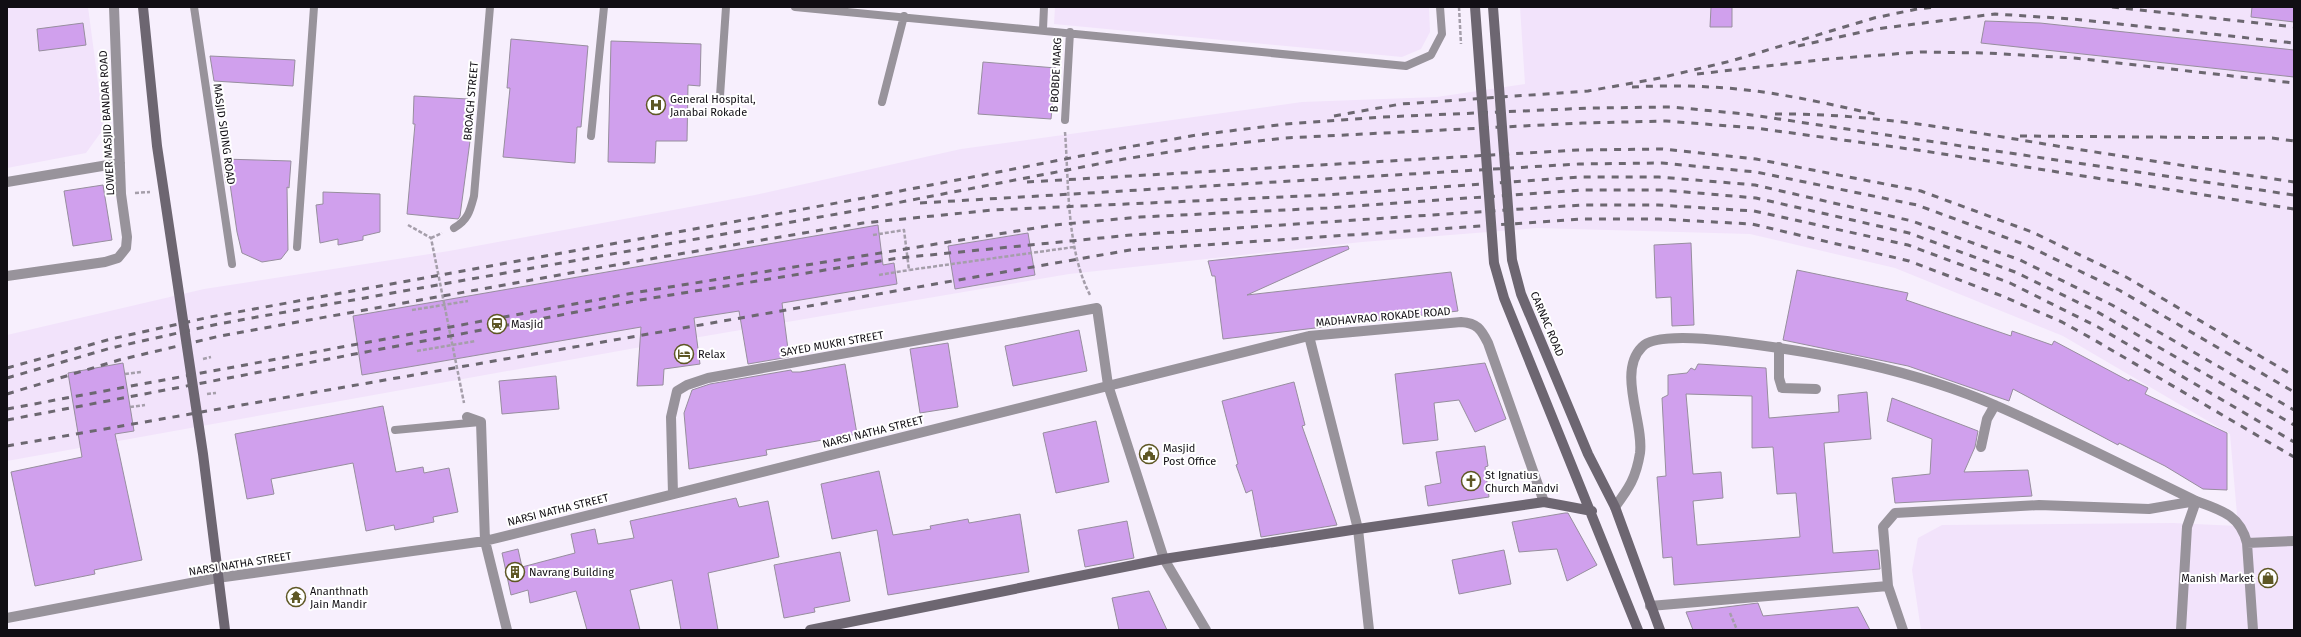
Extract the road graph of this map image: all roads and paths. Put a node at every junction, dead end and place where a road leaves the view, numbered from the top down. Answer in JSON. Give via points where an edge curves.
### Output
{"nodes":[{"id":1,"x":114,"y":7,"type":"edge"},
{"id":2,"x":143,"y":7,"type":"edge"},
{"id":3,"x":194,"y":7,"type":"edge"},
{"id":4,"x":314,"y":7,"type":"edge"},
{"id":5,"x":490,"y":7,"type":"edge"},
{"id":6,"x":604,"y":7,"type":"edge"},
{"id":7,"x":726,"y":7,"type":"edge"},
{"id":8,"x":794,"y":7,"type":"edge"},
{"id":9,"x":1044,"y":7,"type":"edge"},
{"id":10,"x":1440,"y":7,"type":"edge"},
{"id":11,"x":1459,"y":7,"type":"edge"},
{"id":12,"x":1475,"y":7,"type":"edge"},
{"id":13,"x":1493,"y":7,"type":"edge"},
{"id":14,"x":871,"y":10,"type":"edge"},
{"id":15,"x":904,"y":16,"type":"junction"},
{"id":16,"x":1043,"y":29,"type":"junction"},
{"id":17,"x":1070,"y":32,"type":"junction"},
{"id":18,"x":1461,"y":44,"type":"dead end"},
{"id":19,"x":720,"y":96,"type":"dead end"},
{"id":20,"x":882,"y":102,"type":"dead end"},
{"id":21,"x":1065,"y":120,"type":"dead end"},
{"id":22,"x":1065,"y":129,"type":"dead end"},
{"id":23,"x":592,"y":136,"type":"dead end"},
{"id":24,"x":120,"y":163,"type":"junction"},
{"id":25,"x":7,"y":182,"type":"edge"},
{"id":26,"x":121,"y":194,"type":"junction"},
{"id":27,"x":153,"y":199,"type":"dead end"},
{"id":28,"x":408,"y":225,"type":"dead end"},
{"id":29,"x":454,"y":228,"type":"dead end"},
{"id":30,"x":873,"y":235,"type":"dead end"},
{"id":31,"x":297,"y":247,"type":"dead end"},
{"id":32,"x":1074,"y":247,"type":"junction"},
{"id":33,"x":232,"y":264,"type":"dead end"},
{"id":34,"x":909,"y":270,"type":"junction"},
{"id":35,"x":879,"y":275,"type":"dead end"},
{"id":36,"x":7,"y":276,"type":"edge"},
{"id":37,"x":1083,"y":281,"type":"dead end"},
{"id":38,"x":468,"y":301,"type":"dead end"},
{"id":39,"x":443,"y":305,"type":"junction"},
{"id":40,"x":412,"y":310,"type":"dead end"},
{"id":41,"x":1308,"y":336,"type":"junction"},
{"id":42,"x":476,"y":341,"type":"dead end"},
{"id":43,"x":454,"y":344,"type":"junction"},
{"id":44,"x":1780,"y":347,"type":"junction"},
{"id":45,"x":417,"y":351,"type":"dead end"},
{"id":46,"x":141,"y":372,"type":"dead end"},
{"id":47,"x":125,"y":374,"type":"dead end"},
{"id":48,"x":1108,"y":385,"type":"junction"},
{"id":49,"x":1816,"y":389,"type":"dead end"},
{"id":50,"x":463,"y":391,"type":"dead end"},
{"id":51,"x":145,"y":405,"type":"dead end"},
{"id":52,"x":1995,"y":405,"type":"junction"},
{"id":53,"x":130,"y":407,"type":"dead end"},
{"id":54,"x":467,"y":417,"type":"dead end"},
{"id":55,"x":481,"y":422,"type":"junction"},
{"id":56,"x":395,"y":430,"type":"dead end"},
{"id":57,"x":1981,"y":447,"type":"dead end"},
{"id":58,"x":673,"y":494,"type":"junction"},
{"id":59,"x":2196,"y":501,"type":"junction"},
{"id":60,"x":1544,"y":502,"type":"junction"},
{"id":61,"x":1615,"y":507,"type":"junction"},
{"id":62,"x":1592,"y":511,"type":"junction"},
{"id":63,"x":1358,"y":529,"type":"junction"},
{"id":64,"x":485,"y":541,"type":"junction"},
{"id":65,"x":2294,"y":541,"type":"edge"},
{"id":66,"x":2247,"y":543,"type":"junction"},
{"id":67,"x":1164,"y":559,"type":"junction"},
{"id":68,"x":218,"y":578,"type":"junction"},
{"id":69,"x":1888,"y":586,"type":"junction"},
{"id":70,"x":1650,"y":606,"type":"junction"},
{"id":71,"x":7,"y":618,"type":"edge"},
{"id":72,"x":821,"y":629,"type":"edge"},
{"id":73,"x":225,"y":630,"type":"edge"},
{"id":74,"x":507,"y":630,"type":"edge"},
{"id":75,"x":810,"y":630,"type":"edge"},
{"id":76,"x":1206,"y":630,"type":"edge"},
{"id":77,"x":1369,"y":630,"type":"edge"},
{"id":78,"x":1638,"y":630,"type":"edge"},
{"id":79,"x":1660,"y":630,"type":"edge"},
{"id":80,"x":1903,"y":630,"type":"edge"},
{"id":81,"x":2181,"y":630,"type":"edge"},
{"id":82,"x":2253,"y":630,"type":"edge"}],
"edges":[{"from":1,"to":24,"type":"street","name":"LOWER MASJID BANDAR ROAD"},
{"from":2,"to":68,"type":"street","via":[[157,146],[203,454]]},
{"from":3,"to":33,"type":"lane","name":"MASJID SIDING ROAD"},
{"from":4,"to":31,"type":"lane"},
{"from":5,"to":29,"type":"lane","name":"BROACH STREET","via":[[474,196],[469,216]]},
{"from":6,"to":23,"type":"lane"},
{"from":7,"to":19,"type":"lane"},
{"from":8,"to":14,"type":"lane"},
{"from":9,"to":16,"type":"lane"},
{"from":10,"to":17,"type":"lane","via":[[1442,34],[1431,55],[1406,66]]},
{"from":11,"to":18,"type":"path"},
{"from":12,"to":62,"type":"street","via":[[1494,263],[1504,298]]},
{"from":13,"to":61,"type":"street","name":"CARNAC ROAD","via":[[1512,260],[1521,294],[1588,454]]},
{"from":14,"to":15,"type":"lane"},
{"from":15,"to":16,"type":"lane"},
{"from":15,"to":20,"type":"lane"},
{"from":16,"to":17,"type":"lane"},
{"from":17,"to":21,"type":"lane","name":"B BOBDE MARG"},
{"from":22,"to":32,"type":"path"},
{"from":24,"to":25,"type":"street"},
{"from":24,"to":26,"type":"street","name":"LOWER MASJID BANDAR ROAD"},
{"from":26,"to":27,"type":"path","via":[[152,192]]},
{"from":26,"to":36,"type":"street","name":"LOWER MASJID BANDAR ROAD","via":[[127,237],[126,248],[118,258]]},
{"from":28,"to":39,"type":"path","via":[[431,238]]},
{"from":30,"to":34,"type":"path","via":[[904,230]]},
{"from":32,"to":34,"type":"path"},
{"from":32,"to":37,"type":"path"},
{"from":34,"to":35,"type":"path"},
{"from":38,"to":39,"type":"path"},
{"from":39,"to":40,"type":"path"},
{"from":39,"to":43,"type":"path"},
{"from":41,"to":48,"type":"street","name":"MADHAVRAO ROKADE ROAD"},
{"from":41,"to":60,"type":"street","name":"MADHAVRAO ROKADE ROAD","via":[[1461,322],[1471,322],[1480,328],[1488,343]]},
{"from":41,"to":63,"type":"street"},
{"from":42,"to":43,"type":"path"},
{"from":43,"to":45,"type":"path"},
{"from":43,"to":50,"type":"path"},
{"from":44,"to":49,"type":"street","via":[[1779,378],[1782,388]]},
{"from":44,"to":52,"type":"street","via":[[1873,365]]},
{"from":44,"to":61,"type":"street","via":[[1704,338],[1653,340],[1642,346],[1631,364],[1640,451],[1634,480]]},
{"from":46,"to":47,"type":"path"},
{"from":48,"to":58,"type":"street","name":"NARSI NATHA STREET"},
{"from":48,"to":58,"type":"street","name":"SAYED MUKRI STREET","via":[[1097,308],[708,378],[687,384],[677,391],[670,417]]},
{"from":48,"to":67,"type":"street"},
{"from":51,"to":53,"type":"path"},
{"from":52,"to":57,"type":"street","via":[[1988,419]]},
{"from":52,"to":59,"type":"street"},
{"from":54,"to":55,"type":"street"},
{"from":55,"to":56,"type":"lane"},
{"from":55,"to":64,"type":"street"},
{"from":58,"to":64,"type":"street","name":"NARSI NATHA STREET"},
{"from":59,"to":66,"type":"street","via":[[2220,510],[2238,521],[2244,529]]},
{"from":59,"to":69,"type":"street","via":[[2149,509],[2039,505],[1895,513],[1884,527]]},
{"from":59,"to":81,"type":"street","via":[[2187,527]]},
{"from":60,"to":62,"type":"street"},
{"from":60,"to":63,"type":"street"},
{"from":61,"to":70,"type":"street","name":"CARNAC ROAD"},
{"from":62,"to":78,"type":"street"},
{"from":63,"to":67,"type":"street"},
{"from":63,"to":77,"type":"street"},
{"from":64,"to":68,"type":"street","name":"NARSI NATHA STREET"},
{"from":64,"to":74,"type":"street"},
{"from":65,"to":66,"type":"street"},
{"from":66,"to":82,"type":"street"},
{"from":67,"to":72,"type":"street"},
{"from":67,"to":76,"type":"street"},
{"from":68,"to":71,"type":"street","name":"NARSI NATHA STREET"},
{"from":68,"to":73,"type":"street"},
{"from":69,"to":70,"type":"street"},
{"from":69,"to":80,"type":"street"},
{"from":70,"to":79,"type":"street","name":"CARNAC ROAD"},
{"from":72,"to":75,"type":"street"}]}
